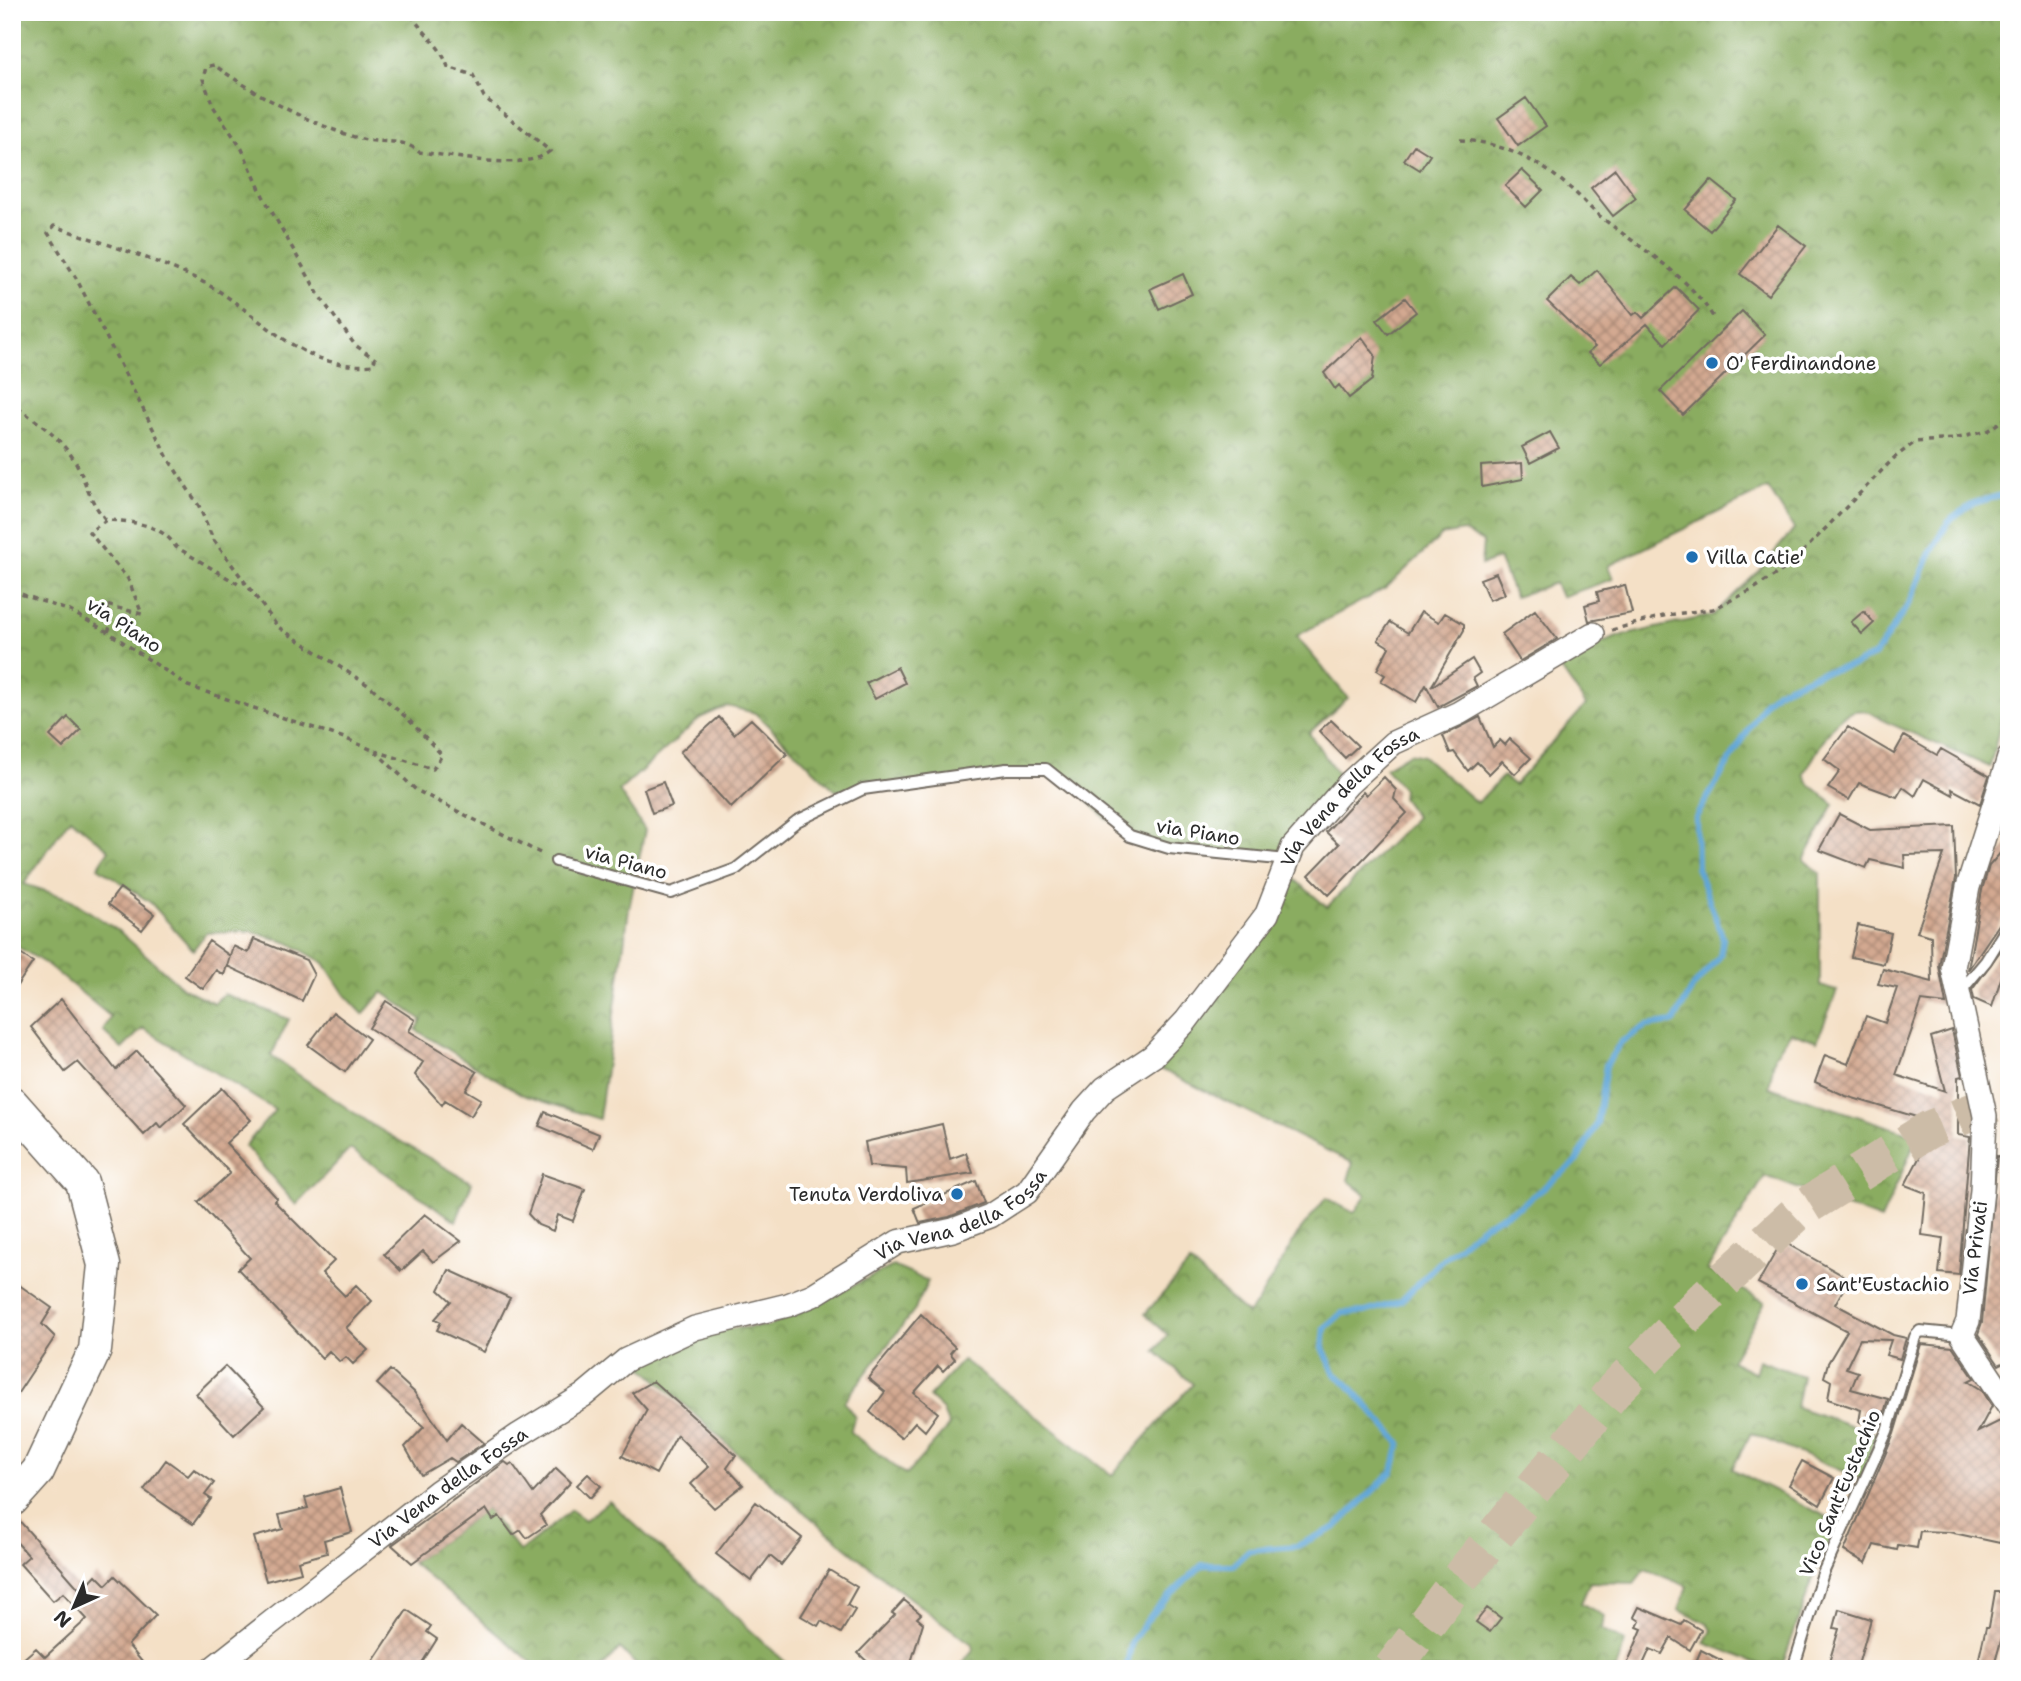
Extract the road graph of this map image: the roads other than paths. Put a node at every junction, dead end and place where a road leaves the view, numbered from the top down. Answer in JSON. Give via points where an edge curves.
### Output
{"nodes":[{"id":1,"x":1593,"y":634,"type":"road end"},
{"id":2,"x":2009,"y":758,"type":"edge"},
{"id":3,"x":1287,"y":860,"type":"junction"},
{"id":4,"x":556,"y":861,"type":"road end"},
{"id":5,"x":2009,"y":923,"type":"edge"},
{"id":6,"x":1959,"y":994,"type":"junction"},
{"id":7,"x":12,"y":1103,"type":"edge"},
{"id":8,"x":1962,"y":1335,"type":"junction"},
{"id":9,"x":2009,"y":1406,"type":"edge"},
{"id":10,"x":12,"y":1500,"type":"edge"},
{"id":11,"x":212,"y":1669,"type":"edge"},
{"id":12,"x":1793,"y":1669,"type":"edge"}],
"edges":[{"from":1,"to":3,"type":"street","name":"Via Vena della Fossa","via":[[1458,713],[1393,743],[1324,809]]},
{"from":2,"to":6,"type":"street","name":"Via Privati","via":[[1958,927],[1953,968]]},
{"from":3,"to":4,"type":"lane","name":"via Piano","via":[[1169,848],[1130,836],[1046,769],[1006,769],[863,789],[797,821],[736,870],[671,893]]},
{"from":3,"to":11,"type":"street","name":"Via Vena della Fossa","via":[[1267,914],[1186,1021],[1153,1056],[1105,1088],[1027,1192],[990,1216],[898,1242],[813,1295],[695,1328],[626,1360],[584,1395],[437,1492]]},
{"from":5,"to":6,"type":"lane"},
{"from":6,"to":8,"type":"street","name":"Via Privati","via":[[1985,1116],[1982,1190],[1968,1321]]},
{"from":7,"to":10,"type":"main road","via":[[82,1182],[104,1265],[95,1350],[38,1471]]},
{"from":8,"to":9,"type":"street"},
{"from":8,"to":12,"type":"lane","name":"Vico Sant'Eustachio","via":[[1920,1331],[1915,1337],[1887,1431],[1824,1573]]}]}
